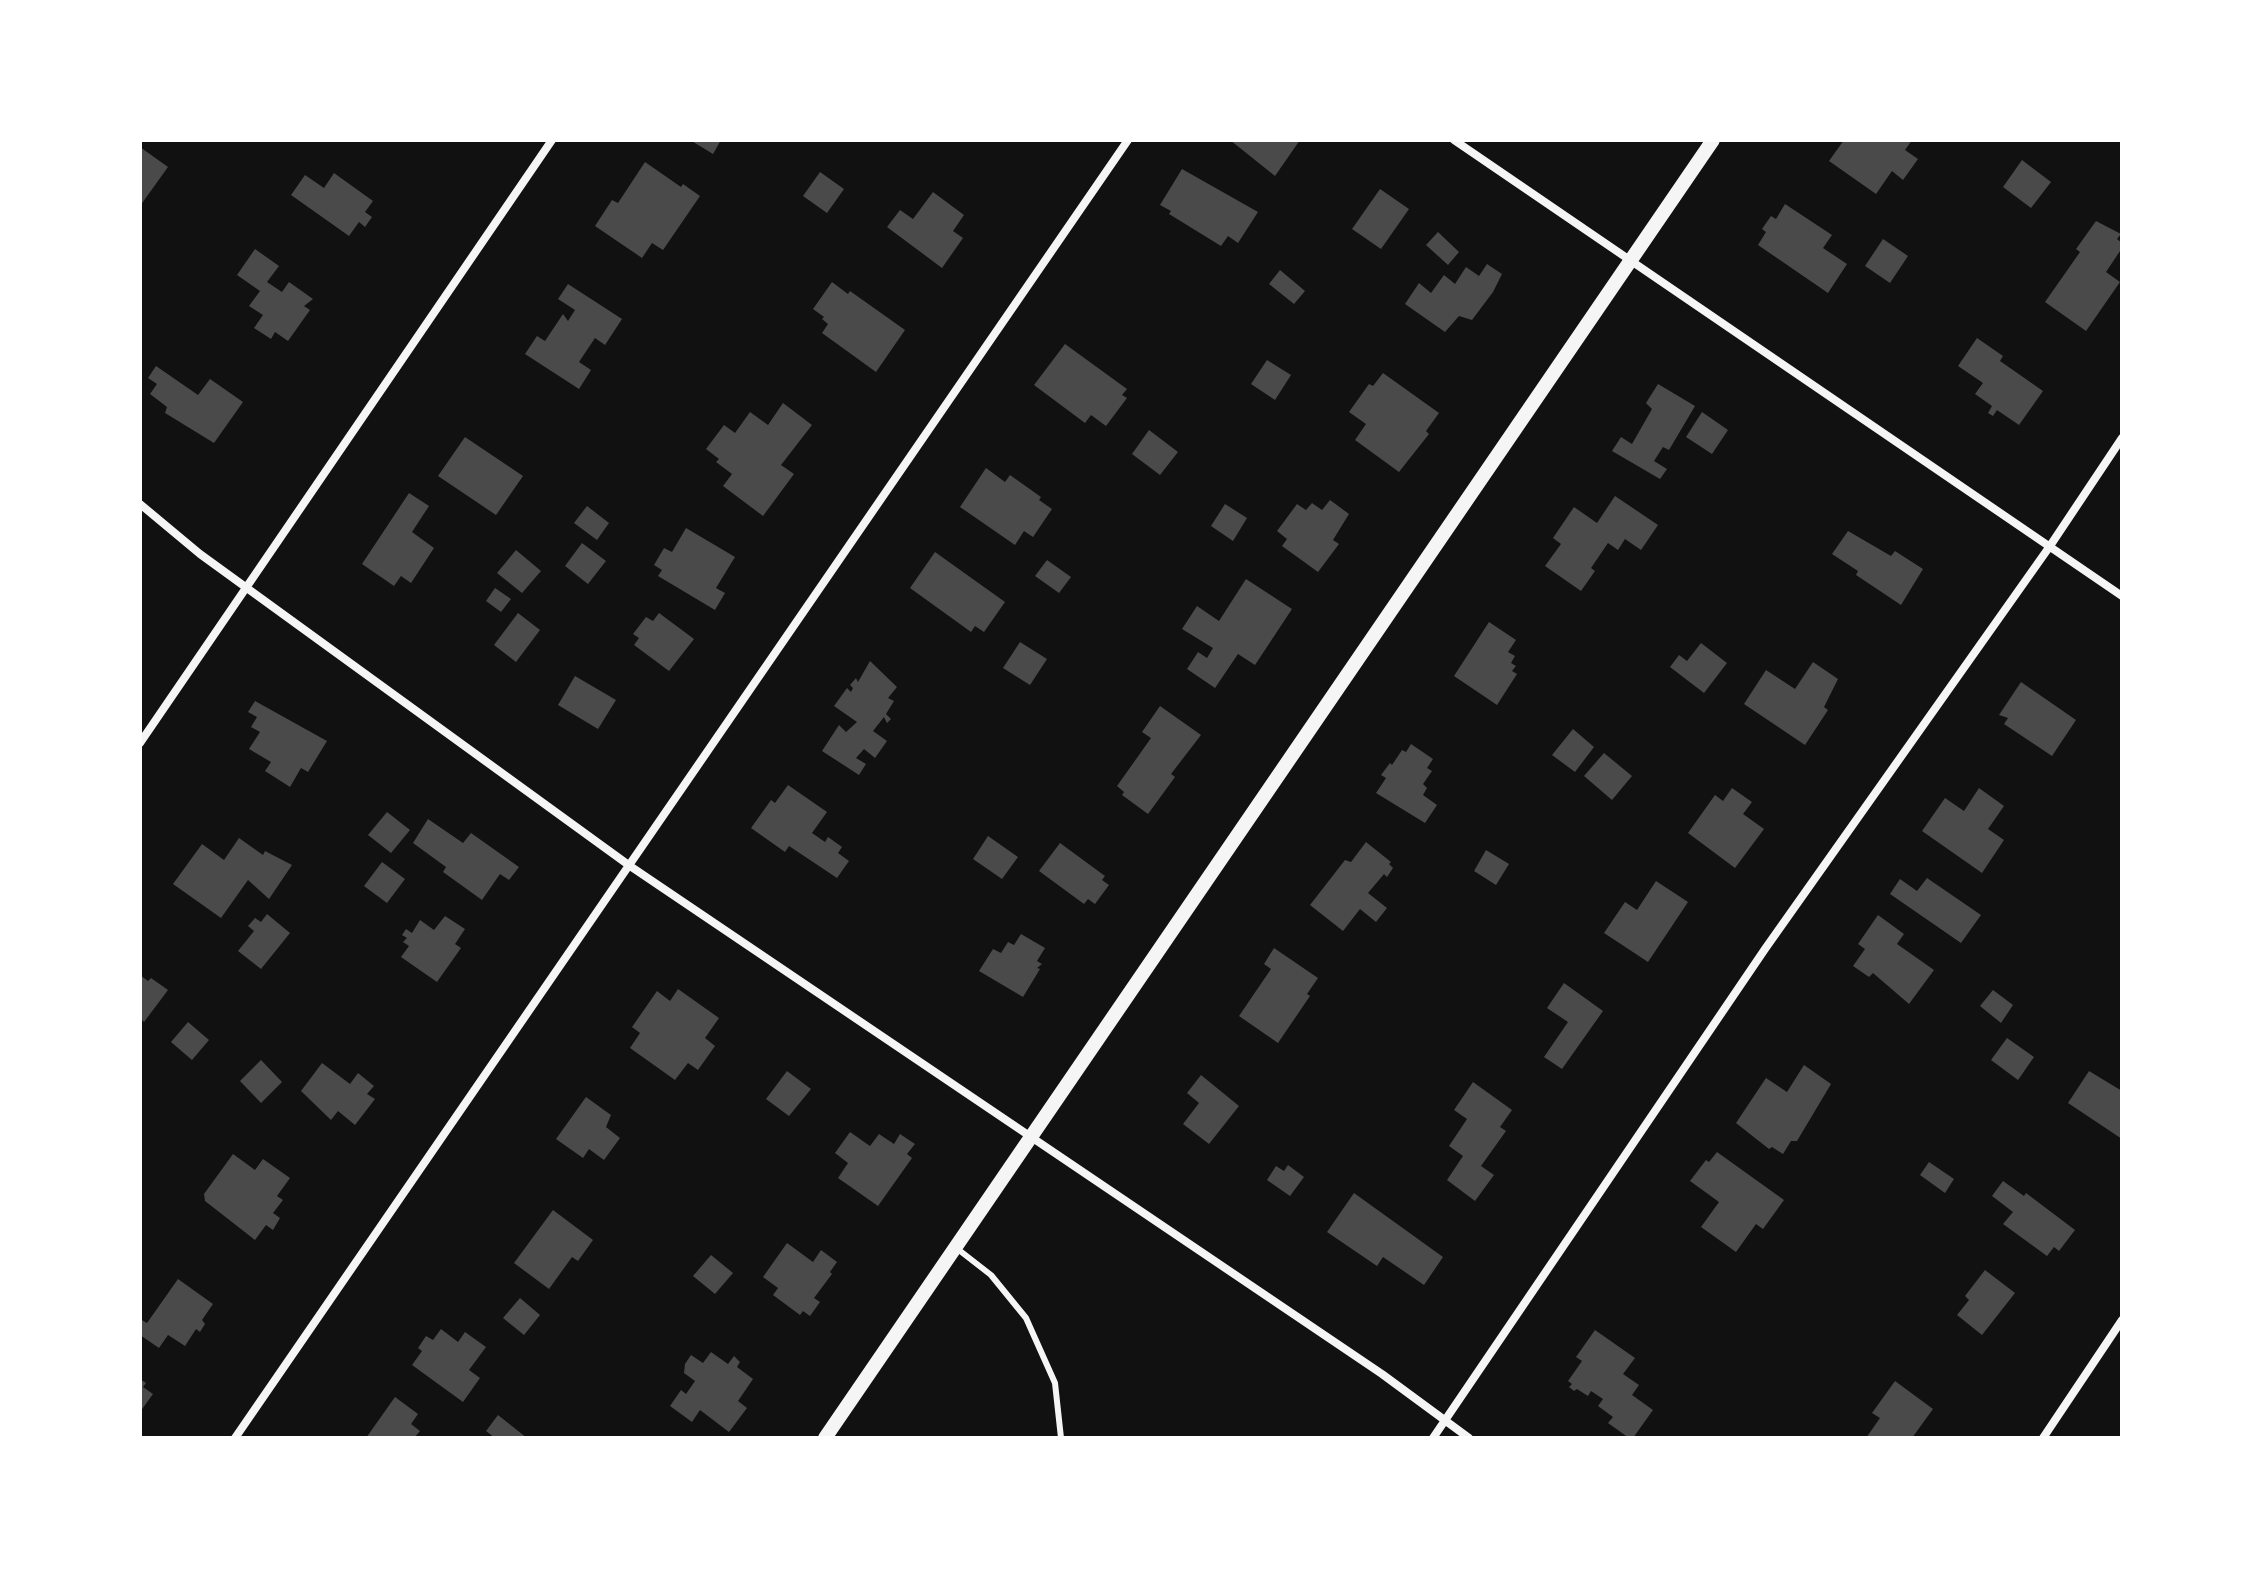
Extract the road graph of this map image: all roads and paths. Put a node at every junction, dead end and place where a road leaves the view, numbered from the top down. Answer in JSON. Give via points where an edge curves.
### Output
{"nodes":[{"id":1,"x":552,"y":140,"type":"edge"},
{"id":2,"x":1128,"y":140,"type":"edge"},
{"id":3,"x":1454,"y":140,"type":"edge"},
{"id":4,"x":1713,"y":140,"type":"edge"},
{"id":5,"x":1632,"y":259,"type":"junction"},
{"id":6,"x":2122,"y":438,"type":"edge"},
{"id":7,"x":140,"y":504,"type":"edge"},
{"id":8,"x":2050,"y":546,"type":"junction"},
{"id":9,"x":246,"y":587,"type":"junction"},
{"id":10,"x":2122,"y":596,"type":"edge"},
{"id":11,"x":140,"y":743,"type":"edge"},
{"id":12,"x":630,"y":866,"type":"junction"},
{"id":13,"x":1031,"y":1135,"type":"junction"},
{"id":14,"x":955,"y":1247,"type":"junction"},
{"id":15,"x":2122,"y":1320,"type":"edge"},
{"id":16,"x":1445,"y":1421,"type":"junction"},
{"id":17,"x":235,"y":1438,"type":"edge"},
{"id":18,"x":825,"y":1438,"type":"edge"},
{"id":19,"x":1061,"y":1438,"type":"edge"},
{"id":20,"x":1433,"y":1438,"type":"edge"},
{"id":21,"x":1469,"y":1438,"type":"edge"},
{"id":22,"x":2043,"y":1438,"type":"edge"}],
"edges":[{"from":1,"to":9,"type":"street"},
{"from":2,"to":12,"type":"street"},
{"from":3,"to":5,"type":"street"},
{"from":4,"to":5,"type":"street"},
{"from":5,"to":8,"type":"street"},
{"from":5,"to":13,"type":"street"},
{"from":6,"to":8,"type":"street"},
{"from":7,"to":9,"type":"street"},
{"from":8,"to":10,"type":"street"},
{"from":8,"to":16,"type":"street","via":[[1765,949]]},
{"from":9,"to":11,"type":"street"},
{"from":9,"to":12,"type":"street"},
{"from":12,"to":13,"type":"street"},
{"from":12,"to":17,"type":"street"},
{"from":13,"to":14,"type":"street"},
{"from":13,"to":16,"type":"street"},
{"from":14,"to":18,"type":"street"},
{"from":14,"to":19,"type":"lane","via":[[991,1275],[1026,1318],[1055,1383]]},
{"from":15,"to":22,"type":"street"},
{"from":16,"to":20,"type":"street"},
{"from":16,"to":21,"type":"street"}]}
